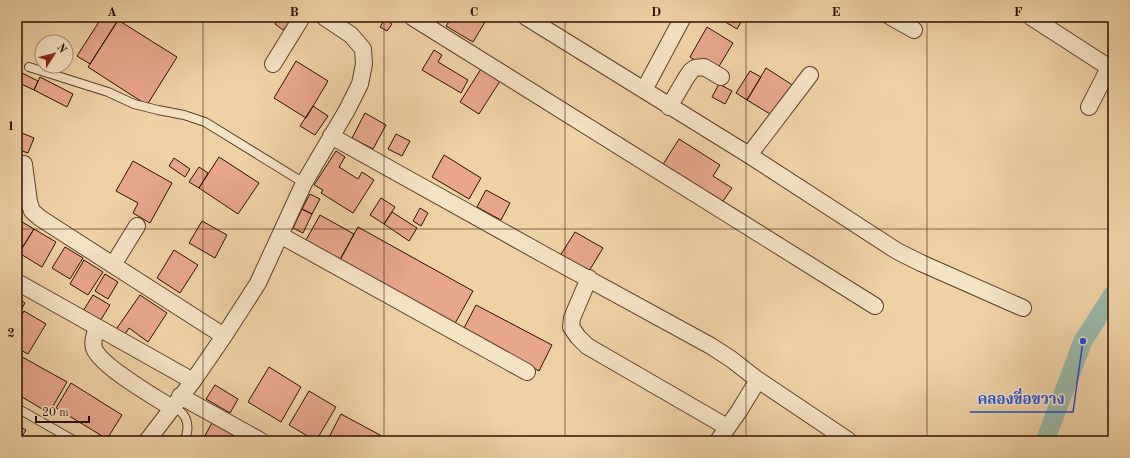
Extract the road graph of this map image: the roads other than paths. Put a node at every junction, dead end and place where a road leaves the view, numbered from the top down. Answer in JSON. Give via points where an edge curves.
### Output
{"nodes":[{"id":1,"x":302,"y":17,"type":"edge"},
{"id":2,"x":326,"y":17,"type":"edge"},
{"id":3,"x":412,"y":17,"type":"edge"},
{"id":4,"x":526,"y":17,"type":"edge"},
{"id":5,"x":683,"y":17,"type":"edge"},
{"id":6,"x":891,"y":17,"type":"edge"},
{"id":7,"x":1031,"y":17,"type":"edge"},
{"id":8,"x":914,"y":30,"type":"dead end"},
{"id":9,"x":273,"y":64,"type":"dead end"},
{"id":10,"x":29,"y":67,"type":"dead end"},
{"id":11,"x":1111,"y":69,"type":"edge"},
{"id":12,"x":810,"y":75,"type":"dead end"},
{"id":13,"x":721,"y":77,"type":"dead end"},
{"id":14,"x":644,"y":90,"type":"junction"},
{"id":15,"x":668,"y":107,"type":"junction"},
{"id":16,"x":1089,"y":107,"type":"dead end"},
{"id":17,"x":331,"y":136,"type":"junction"},
{"id":18,"x":749,"y":156,"type":"junction"},
{"id":19,"x":24,"y":164,"type":"dead end"},
{"id":20,"x":304,"y":183,"type":"junction"},
{"id":21,"x":137,"y":226,"type":"dead end"},
{"id":22,"x":280,"y":235,"type":"junction"},
{"id":23,"x":113,"y":265,"type":"junction"},
{"id":24,"x":589,"y":278,"type":"junction"},
{"id":25,"x":17,"y":282,"type":"edge"},
{"id":26,"x":875,"y":306,"type":"dead end"},
{"id":27,"x":1023,"y":308,"type":"dead end"},
{"id":28,"x":96,"y":327,"type":"junction"},
{"id":29,"x":224,"y":336,"type":"junction"},
{"id":30,"x":527,"y":372,"type":"dead end"},
{"id":31,"x":758,"y":380,"type":"junction"},
{"id":32,"x":193,"y":381,"type":"junction"},
{"id":33,"x":176,"y":402,"type":"junction"},
{"id":34,"x":17,"y":408,"type":"edge"},
{"id":35,"x":727,"y":427,"type":"junction"},
{"id":36,"x":75,"y":441,"type":"edge"},
{"id":37,"x":147,"y":441,"type":"edge"},
{"id":38,"x":184,"y":441,"type":"edge"},
{"id":39,"x":261,"y":441,"type":"edge"},
{"id":40,"x":718,"y":441,"type":"edge"},
{"id":41,"x":850,"y":441,"type":"edge"}],
"edges":[{"from":1,"to":9,"type":"street"},
{"from":2,"to":17,"type":"street","via":[[351,35],[363,49],[364,64],[360,84]]},
{"from":3,"to":26,"type":"street"},
{"from":4,"to":14,"type":"street"},
{"from":5,"to":14,"type":"street"},
{"from":6,"to":8,"type":"street"},
{"from":7,"to":11,"type":"street"},
{"from":10,"to":20,"type":"lane","via":[[108,92],[134,104],[205,122]]},
{"from":11,"to":16,"type":"street"},
{"from":12,"to":18,"type":"street"},
{"from":13,"to":15,"type":"street","via":[[704,68],[695,68]]},
{"from":14,"to":15,"type":"street"},
{"from":15,"to":18,"type":"street"},
{"from":17,"to":20,"type":"street"},
{"from":17,"to":24,"type":"street"},
{"from":18,"to":27,"type":"street","via":[[897,251]]},
{"from":19,"to":23,"type":"street","via":[[32,211]]},
{"from":20,"to":22,"type":"street"},
{"from":21,"to":23,"type":"street"},
{"from":22,"to":29,"type":"street","via":[[258,283]]},
{"from":22,"to":30,"type":"street"},
{"from":23,"to":29,"type":"street"},
{"from":24,"to":31,"type":"street","via":[[711,346]]},
{"from":24,"to":35,"type":"street","via":[[572,318],[571,327],[578,337],[588,346]]},
{"from":25,"to":28,"type":"street"},
{"from":28,"to":32,"type":"street"},
{"from":28,"to":33,"type":"street","via":[[93,340],[94,349],[99,356],[119,373]]},
{"from":29,"to":32,"type":"street"},
{"from":31,"to":35,"type":"street"},
{"from":31,"to":41,"type":"street"},
{"from":32,"to":33,"type":"street"},
{"from":33,"to":37,"type":"street"},
{"from":33,"to":38,"type":"lane","via":[[188,427]]},
{"from":33,"to":39,"type":"street"},
{"from":34,"to":36,"type":"lane"},
{"from":35,"to":40,"type":"street"}]}
